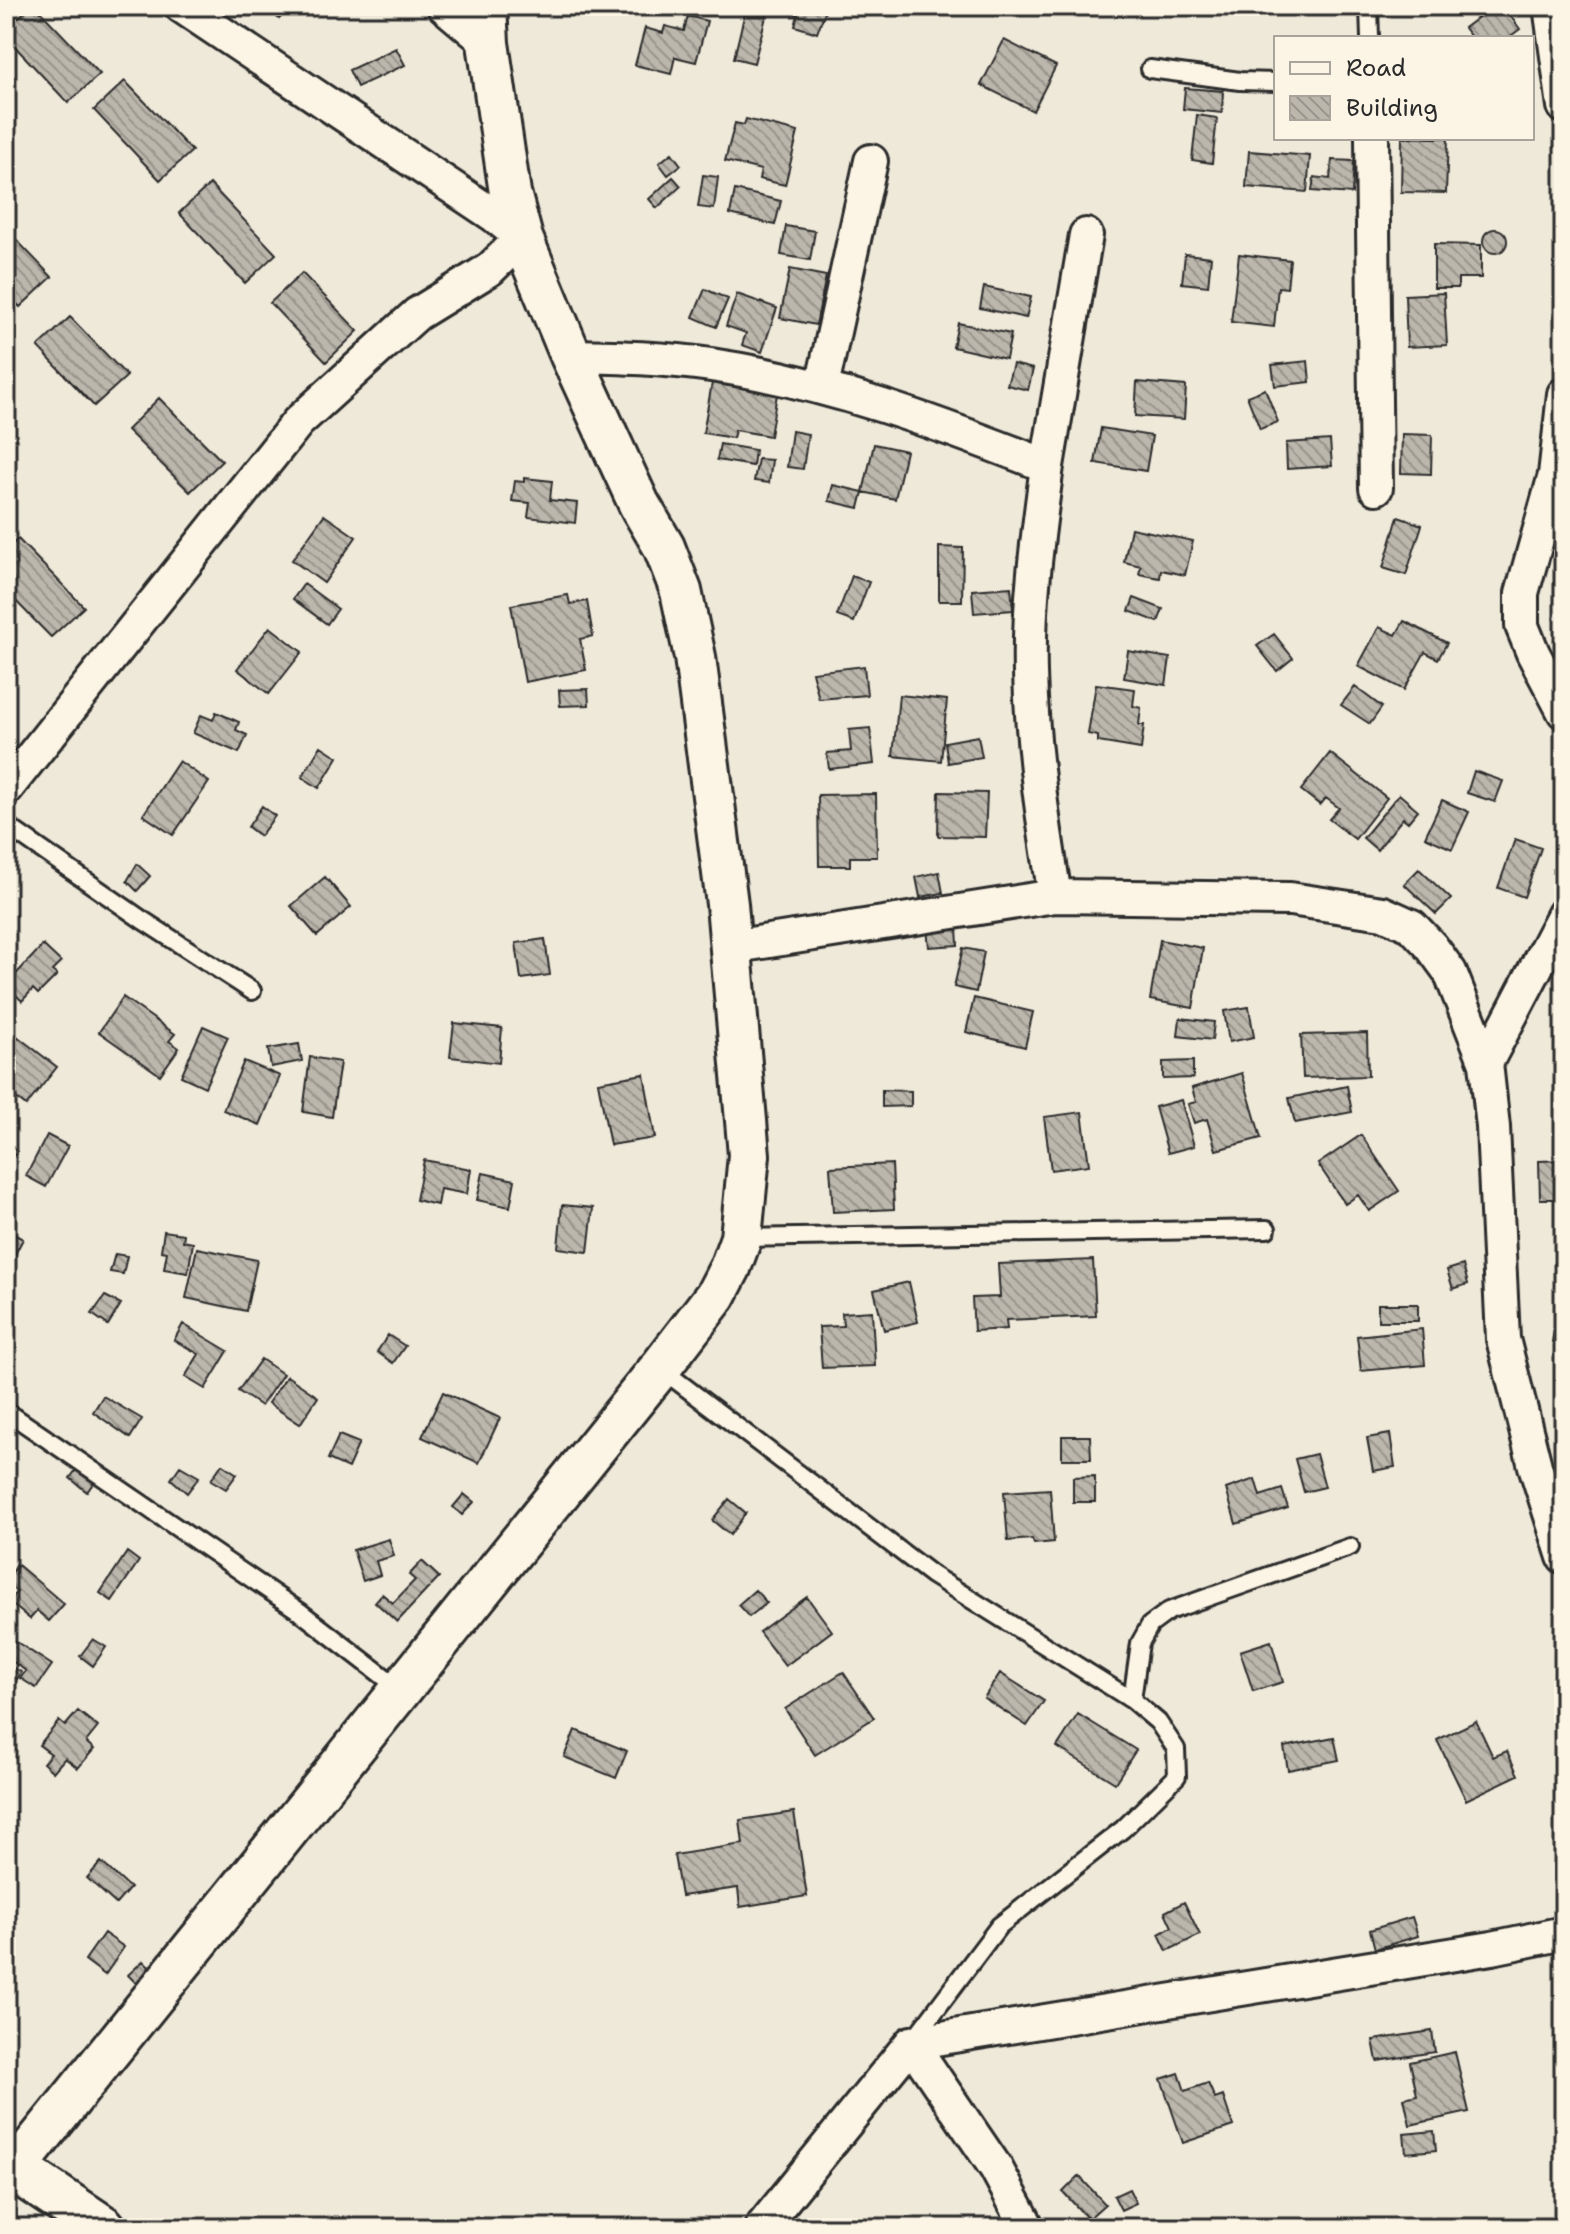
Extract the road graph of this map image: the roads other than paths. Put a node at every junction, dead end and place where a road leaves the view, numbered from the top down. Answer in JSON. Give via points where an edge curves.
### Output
{"nodes":[{"id":1,"x":181,"y":6,"type":"edge"},
{"id":2,"x":444,"y":6,"type":"edge"},
{"id":3,"x":1369,"y":6,"type":"edge"},
{"id":4,"x":1550,"y":6,"type":"edge"},
{"id":5,"x":487,"y":24,"type":"edge"},
{"id":6,"x":1370,"y":36,"type":"edge"},
{"id":7,"x":1150,"y":69,"type":"dead end"},
{"id":8,"x":1274,"y":82,"type":"edge"},
{"id":9,"x":1564,"y":106,"type":"edge"},
{"id":10,"x":1372,"y":140,"type":"edge"},
{"id":11,"x":871,"y":161,"type":"dead end"},
{"id":12,"x":1086,"y":235,"type":"dead end"},
{"id":13,"x":522,"y":238,"type":"junction"},
{"id":14,"x":571,"y":356,"type":"junction"},
{"id":15,"x":822,"y":387,"type":"junction"},
{"id":16,"x":1564,"y":394,"type":"edge"},
{"id":17,"x":1047,"y":466,"type":"junction"},
{"id":18,"x":1376,"y":488,"type":"dead end"},
{"id":19,"x":1564,"y":712,"type":"edge"},
{"id":20,"x":6,"y":789,"type":"edge"},
{"id":21,"x":6,"y":825,"type":"edge"},
{"id":22,"x":1055,"y":896,"type":"junction"},
{"id":23,"x":1564,"y":914,"type":"edge"},
{"id":24,"x":731,"y":947,"type":"junction"},
{"id":25,"x":252,"y":991,"type":"dead end"},
{"id":26,"x":1486,"y":1063,"type":"junction"},
{"id":27,"x":1267,"y":1229,"type":"dead end"},
{"id":28,"x":741,"y":1238,"type":"junction"},
{"id":29,"x":660,"y":1368,"type":"junction"},
{"id":30,"x":6,"y":1411,"type":"edge"},
{"id":31,"x":1350,"y":1547,"type":"dead end"},
{"id":32,"x":1564,"y":1557,"type":"edge"},
{"id":33,"x":402,"y":1691,"type":"junction"},
{"id":34,"x":1132,"y":1700,"type":"junction"},
{"id":35,"x":1564,"y":1933,"type":"edge"},
{"id":36,"x":911,"y":2043,"type":"junction"},
{"id":37,"x":10,"y":2166,"type":"edge"},
{"id":38,"x":103,"y":2228,"type":"edge"},
{"id":39,"x":761,"y":2228,"type":"edge"},
{"id":40,"x":1028,"y":2228,"type":"edge"}],
"edges":[{"from":1,"to":13,"type":"street"},
{"from":2,"to":5,"type":"street"},
{"from":3,"to":6,"type":"lane"},
{"from":4,"to":9,"type":"street"},
{"from":5,"to":13,"type":"street","via":[[510,193]]},
{"from":7,"to":8,"type":"lane"},
{"from":10,"to":18,"type":"street"},
{"from":11,"to":15,"type":"street"},
{"from":12,"to":17,"type":"street"},
{"from":13,"to":14,"type":"street"},
{"from":13,"to":20,"type":"street","via":[[490,269],[417,314],[298,422]]},
{"from":14,"to":15,"type":"street","via":[[710,365]]},
{"from":14,"to":24,"type":"street","via":[[681,591],[697,672]]},
{"from":15,"to":17,"type":"street"},
{"from":16,"to":19,"type":"street","via":[[1555,475],[1522,593],[1522,626]]},
{"from":17,"to":22,"type":"street","via":[[1030,670]]},
{"from":21,"to":25,"type":"lane"},
{"from":22,"to":24,"type":"street"},
{"from":22,"to":26,"type":"street","via":[[1290,899],[1383,913],[1412,926],[1450,972]]},
{"from":23,"to":26,"type":"street"},
{"from":24,"to":28,"type":"street","via":[[749,1155]]},
{"from":26,"to":32,"type":"street","via":[[1503,1339]]},
{"from":27,"to":28,"type":"lane"},
{"from":28,"to":29,"type":"street","via":[[716,1295]]},
{"from":29,"to":33,"type":"street"},
{"from":29,"to":34,"type":"lane","via":[[932,1575]]},
{"from":30,"to":33,"type":"lane","via":[[299,1611]]},
{"from":31,"to":34,"type":"lane","via":[[1169,1611],[1150,1625],[1140,1643]]},
{"from":33,"to":37,"type":"street"},
{"from":34,"to":36,"type":"lane","via":[[1158,1722],[1176,1749],[1177,1776],[1123,1829],[999,1926]]},
{"from":35,"to":36,"type":"street"},
{"from":36,"to":39,"type":"street"},
{"from":36,"to":40,"type":"street","via":[[996,2168]]},
{"from":37,"to":38,"type":"main road"}]}
